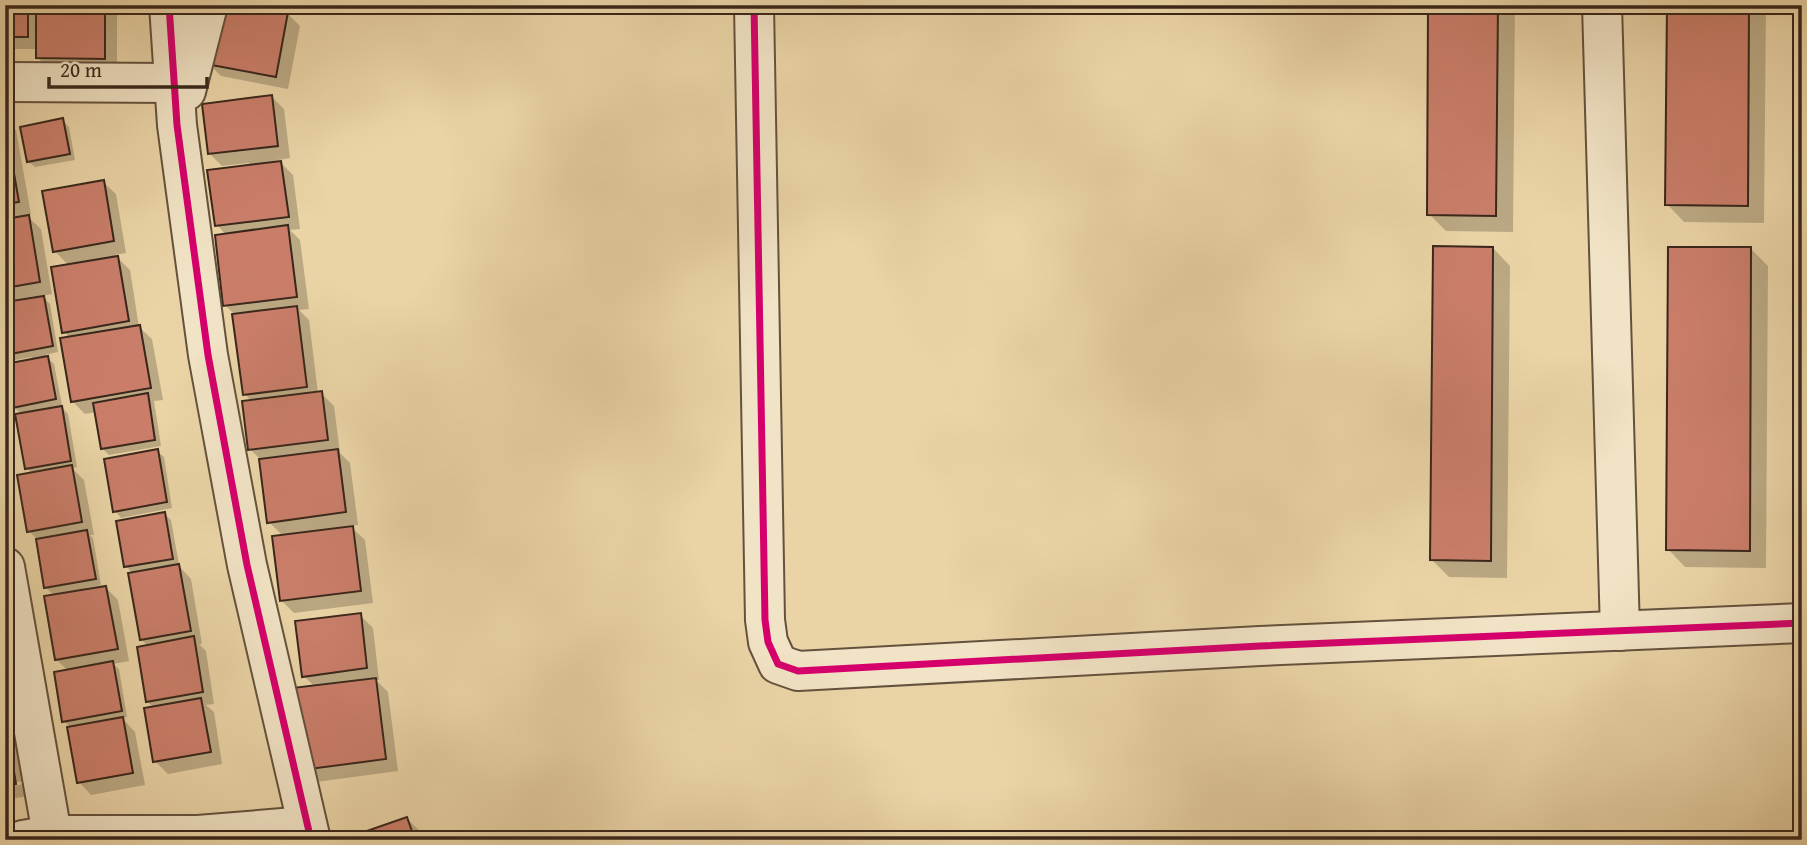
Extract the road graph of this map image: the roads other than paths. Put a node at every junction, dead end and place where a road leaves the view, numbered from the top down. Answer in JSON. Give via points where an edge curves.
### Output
{"nodes":[{"id":1,"x":169,"y":5,"type":"edge"},
{"id":2,"x":208,"y":5,"type":"edge"},
{"id":3,"x":754,"y":5,"type":"edge"},
{"id":4,"x":1602,"y":5,"type":"edge"},
{"id":5,"x":5,"y":82,"type":"edge"},
{"id":6,"x":174,"y":83,"type":"junction"},
{"id":7,"x":177,"y":125,"type":"junction"},
{"id":8,"x":5,"y":567,"type":"edge"},
{"id":9,"x":1802,"y":623,"type":"edge"},
{"id":10,"x":1620,"y":631,"type":"junction"},
{"id":11,"x":309,"y":833,"type":"edge"},
{"id":12,"x":43,"y":838,"type":"edge"}],
"edges":[{"from":1,"to":6,"type":"street"},
{"from":2,"to":7,"type":"street"},
{"from":3,"to":10,"type":"street","via":[[765,620],[778,664],[798,671]]},
{"from":4,"to":10,"type":"street"},
{"from":5,"to":6,"type":"street"},
{"from":6,"to":7,"type":"street"},
{"from":7,"to":11,"type":"street","via":[[208,355],[247,565]]},
{"from":8,"to":12,"type":"street"},
{"from":9,"to":10,"type":"street"},
{"from":11,"to":12,"type":"street"}]}
